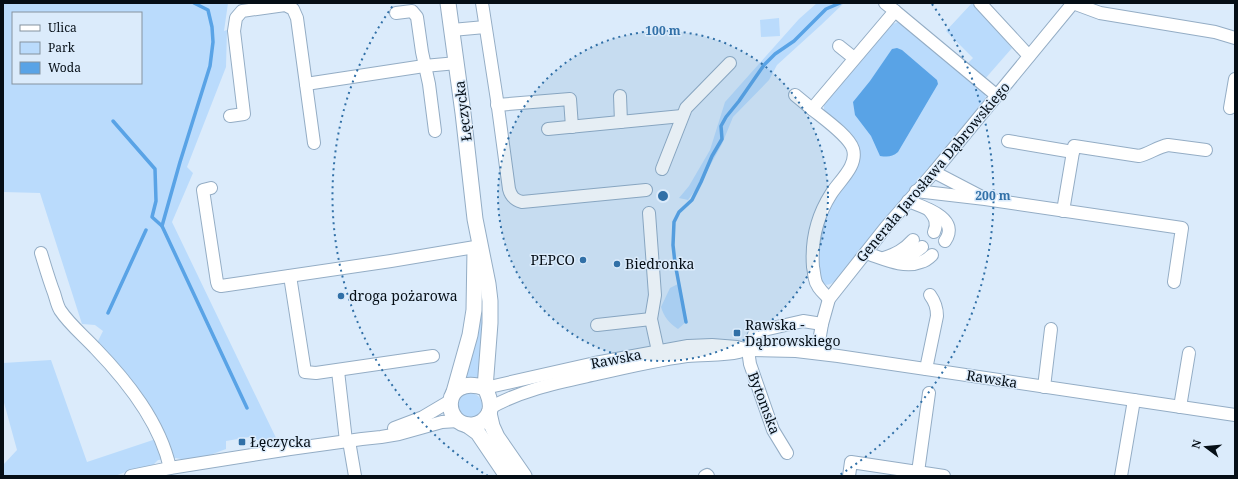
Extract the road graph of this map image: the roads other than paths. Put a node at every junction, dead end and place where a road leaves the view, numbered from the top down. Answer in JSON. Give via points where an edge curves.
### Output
{"nodes":[{"id":1,"x":448,"y":3,"type":"edge"},
{"id":2,"x":482,"y":3,"type":"edge"},
{"id":3,"x":980,"y":3,"type":"edge"},
{"id":4,"x":1073,"y":3,"type":"edge"},
{"id":5,"x":890,"y":7,"type":"edge"},
{"id":6,"x":396,"y":13,"type":"dead end"},
{"id":7,"x":485,"y":27,"type":"junction"},
{"id":8,"x":452,"y":30,"type":"junction"},
{"id":9,"x":1235,"y":38,"type":"edge"},
{"id":10,"x":839,"y":46,"type":"dead end"},
{"id":11,"x":1029,"y":56,"type":"junction"},
{"id":12,"x":854,"y":58,"type":"junction"},
{"id":13,"x":457,"y":63,"type":"junction"},
{"id":14,"x":730,"y":63,"type":"dead end"},
{"id":15,"x":424,"y":66,"type":"junction"},
{"id":16,"x":1235,"y":79,"type":"edge"},
{"id":17,"x":306,"y":84,"type":"junction"},
{"id":18,"x":795,"y":95,"type":"dead end"},
{"id":19,"x":996,"y":95,"type":"junction"},
{"id":20,"x":620,"y":96,"type":"dead end"},
{"id":21,"x":497,"y":104,"type":"junction"},
{"id":22,"x":812,"y":108,"type":"junction"},
{"id":23,"x":1230,"y":108,"type":"dead end"},
{"id":24,"x":230,"y":116,"type":"dead end"},
{"id":25,"x":682,"y":116,"type":"junction"},
{"id":26,"x":621,"y":122,"type":"junction"},
{"id":27,"x":572,"y":127,"type":"junction"},
{"id":28,"x":548,"y":129,"type":"dead end"},
{"id":29,"x":435,"y":130,"type":"dead end"},
{"id":30,"x":1008,"y":141,"type":"dead end"},
{"id":31,"x":314,"y":143,"type":"dead end"},
{"id":32,"x":1206,"y":150,"type":"dead end"},
{"id":33,"x":1073,"y":152,"type":"junction"},
{"id":34,"x":662,"y":169,"type":"dead end"},
{"id":35,"x":934,"y":172,"type":"junction"},
{"id":36,"x":211,"y":188,"type":"dead end"},
{"id":37,"x":646,"y":190,"type":"dead end"},
{"id":38,"x":916,"y":191,"type":"junction"},
{"id":39,"x":985,"y":199,"type":"junction"},
{"id":40,"x":908,"y":201,"type":"junction"},
{"id":41,"x":925,"y":208,"type":"junction"},
{"id":42,"x":1063,"y":211,"type":"junction"},
{"id":43,"x":649,"y":213,"type":"dead end"},
{"id":44,"x":475,"y":218,"type":"junction"},
{"id":45,"x":930,"y":229,"type":"dead end"},
{"id":46,"x":945,"y":241,"type":"dead end"},
{"id":47,"x":918,"y":243,"type":"dead end"},
{"id":48,"x":475,"y":247,"type":"junction"},
{"id":49,"x":866,"y":252,"type":"junction"},
{"id":50,"x":41,"y":253,"type":"dead end"},
{"id":51,"x":932,"y":255,"type":"dead end"},
{"id":52,"x":888,"y":260,"type":"junction"},
{"id":53,"x":290,"y":276,"type":"junction"},
{"id":54,"x":1174,"y":282,"type":"dead end"},
{"id":55,"x":930,"y":295,"type":"dead end"},
{"id":56,"x":828,"y":299,"type":"junction"},
{"id":57,"x":651,"y":319,"type":"junction"},
{"id":58,"x":597,"y":324,"type":"dead end"},
{"id":59,"x":822,"y":324,"type":"junction"},
{"id":60,"x":1051,"y":330,"type":"dead end"},
{"id":61,"x":658,"y":350,"type":"junction"},
{"id":62,"x":748,"y":350,"type":"junction"},
{"id":63,"x":817,"y":353,"type":"junction"},
{"id":64,"x":1189,"y":353,"type":"dead end"},
{"id":65,"x":433,"y":356,"type":"dead end"},
{"id":66,"x":926,"y":369,"type":"junction"},
{"id":67,"x":338,"y":371,"type":"junction"},
{"id":68,"x":1044,"y":387,"type":"junction"},
{"id":69,"x":485,"y":388,"type":"junction"},
{"id":70,"x":929,"y":393,"type":"dead end"},
{"id":71,"x":452,"y":396,"type":"junction"},
{"id":72,"x":1134,"y":400,"type":"junction"},
{"id":73,"x":1180,"y":407,"type":"junction"},
{"id":74,"x":490,"y":411,"type":"junction"},
{"id":75,"x":1235,"y":415,"type":"edge"},
{"id":76,"x":463,"y":423,"type":"junction"},
{"id":77,"x":362,"y":439,"type":"junction"},
{"id":78,"x":348,"y":441,"type":"junction"},
{"id":79,"x":788,"y":454,"type":"dead end"},
{"id":80,"x":170,"y":468,"type":"junction"},
{"id":81,"x":918,"y":472,"type":"junction"},
{"id":82,"x":131,"y":476,"type":"edge"},
{"id":83,"x":355,"y":476,"type":"edge"},
{"id":84,"x":507,"y":476,"type":"edge"},
{"id":85,"x":524,"y":476,"type":"edge"},
{"id":86,"x":705,"y":476,"type":"edge"},
{"id":87,"x":708,"y":476,"type":"edge"},
{"id":88,"x":849,"y":476,"type":"edge"},
{"id":89,"x":944,"y":476,"type":"edge"},
{"id":90,"x":1121,"y":476,"type":"edge"}],
"edges":[{"from":1,"to":8,"type":"main road","name":"Łęczycka"},
{"from":2,"to":7,"type":"street"},
{"from":3,"to":11,"type":"street"},
{"from":4,"to":9,"type":"street","via":[[1100,13],[1216,32]]},
{"from":4,"to":11,"type":"street","name":"Generała Jarosława Dąbrowskiego"},
{"from":5,"to":12,"type":"street"},
{"from":5,"to":19,"type":"street"},
{"from":6,"to":15,"type":"street","via":[[412,11],[417,17]]},
{"from":7,"to":8,"type":"street"},
{"from":7,"to":21,"type":"street"},
{"from":8,"to":13,"type":"main road","name":"Łęczycka"},
{"from":10,"to":12,"type":"street"},
{"from":11,"to":19,"type":"street","name":"Generała Jarosława Dąbrowskiego"},
{"from":12,"to":22,"type":"street"},
{"from":13,"to":15,"type":"street"},
{"from":13,"to":44,"type":"main road","name":"Łęczycka"},
{"from":14,"to":25,"type":"street","via":[[686,108]]},
{"from":15,"to":17,"type":"street"},
{"from":15,"to":29,"type":"street"},
{"from":16,"to":23,"type":"street"},
{"from":17,"to":24,"type":"street","via":[[297,18],[293,9],[285,5],[242,11],[236,18],[234,31],[244,114]]},
{"from":17,"to":31,"type":"street"},
{"from":18,"to":22,"type":"street"},
{"from":19,"to":35,"type":"street","name":"Generała Jarosława Dąbrowskiego"},
{"from":20,"to":26,"type":"street"},
{"from":21,"to":27,"type":"street","via":[[570,99]]},
{"from":21,"to":37,"type":"street","via":[[509,189],[511,196],[516,200],[522,202]]},
{"from":22,"to":56,"type":"street","via":[[847,138],[853,148],[854,157],[851,166],[830,194],[819,217],[814,238],[815,280]]},
{"from":25,"to":26,"type":"street"},
{"from":25,"to":34,"type":"street"},
{"from":26,"to":27,"type":"street"},
{"from":27,"to":28,"type":"street"},
{"from":30,"to":33,"type":"street"},
{"from":32,"to":33,"type":"street","via":[[1168,145],[1139,156],[1074,146]]},
{"from":33,"to":42,"type":"street"},
{"from":35,"to":38,"type":"street","name":"Generała Jarosława Dąbrowskiego"},
{"from":35,"to":39,"type":"street"},
{"from":36,"to":53,"type":"street","via":[[203,190],[218,285]]},
{"from":38,"to":39,"type":"street"},
{"from":38,"to":40,"type":"street","name":"Generała Jarosława Dąbrowskiego"},
{"from":39,"to":42,"type":"street"},
{"from":40,"to":41,"type":"street"},
{"from":40,"to":49,"type":"street","name":"Generała Jarosława Dąbrowskiego"},
{"from":41,"to":45,"type":"street","via":[[935,219],[936,224]]},
{"from":41,"to":46,"type":"street","via":[[948,224],[949,233]]},
{"from":42,"to":54,"type":"street","via":[[1182,228]]},
{"from":43,"to":57,"type":"street","via":[[656,295]]},
{"from":44,"to":48,"type":"main road","name":"Łęczycka"},
{"from":44,"to":69,"type":"main road","name":"Łęczycka","via":[[491,312]]},
{"from":47,"to":52,"type":"street"},
{"from":48,"to":53,"type":"street"},
{"from":48,"to":71,"type":"main road","name":"Łęczycka","via":[[475,287],[470,336]]},
{"from":49,"to":52,"type":"street"},
{"from":49,"to":56,"type":"street","name":"Generała Jarosława Dąbrowskiego"},
{"from":50,"to":80,"type":"street","via":[[59,308],[112,366],[152,421],[165,449]]},
{"from":51,"to":52,"type":"street","via":[[921,262],[910,264]]},
{"from":53,"to":67,"type":"street","via":[[306,372],[316,374]]},
{"from":55,"to":66,"type":"street","via":[[935,301],[937,316]]},
{"from":56,"to":59,"type":"street","name":"Generała Jarosława Dąbrowskiego"},
{"from":57,"to":58,"type":"street"},
{"from":57,"to":61,"type":"street"},
{"from":59,"to":62,"type":"street","via":[[803,321],[755,332]]},
{"from":59,"to":63,"type":"street","name":"Generała Jarosława Dąbrowskiego"},
{"from":60,"to":68,"type":"street"},
{"from":61,"to":62,"type":"street","name":"Rawska","via":[[712,345]]},
{"from":61,"to":69,"type":"street","name":"Rawska"},
{"from":62,"to":63,"type":"street","name":"Rawska"},
{"from":62,"to":74,"type":"street","name":"Rawska","via":[[674,358],[596,374],[516,396]]},
{"from":62,"to":79,"type":"street","name":"Bytomska","via":[[750,364],[772,430]]},
{"from":63,"to":66,"type":"street","name":"Rawska"},
{"from":64,"to":73,"type":"street"},
{"from":65,"to":67,"type":"street"},
{"from":66,"to":68,"type":"street","name":"Rawska"},
{"from":67,"to":78,"type":"street"},
{"from":68,"to":72,"type":"street","name":"Rawska"},
{"from":69,"to":71,"type":"main road","via":[[460,387]]},
{"from":69,"to":74,"type":"main road"},
{"from":70,"to":81,"type":"street"},
{"from":71,"to":76,"type":"main road","via":[[451,412]]},
{"from":71,"to":77,"type":"street","via":[[423,417]]},
{"from":72,"to":73,"type":"street","name":"Rawska"},
{"from":72,"to":90,"type":"street"},
{"from":73,"to":75,"type":"street","name":"Rawska"},
{"from":74,"to":76,"type":"main road","via":[[480,422]]},
{"from":74,"to":85,"type":"main road","via":[[497,437]]},
{"from":76,"to":77,"type":"street","via":[[442,422],[393,435]]},
{"from":76,"to":84,"type":"main road","via":[[478,433]]},
{"from":77,"to":78,"type":"street"},
{"from":78,"to":80,"type":"street"},
{"from":78,"to":83,"type":"street"},
{"from":80,"to":82,"type":"street"},
{"from":81,"to":88,"type":"street","via":[[851,462]]},
{"from":81,"to":89,"type":"street"},
{"from":86,"to":87,"type":"street"}]}
